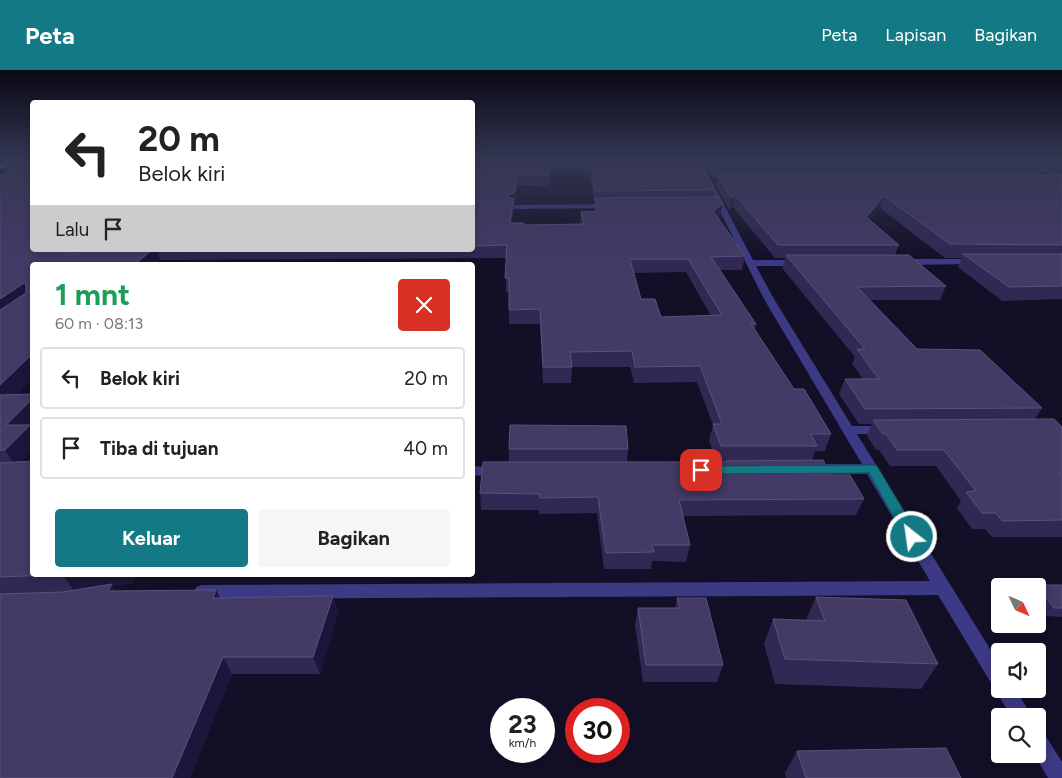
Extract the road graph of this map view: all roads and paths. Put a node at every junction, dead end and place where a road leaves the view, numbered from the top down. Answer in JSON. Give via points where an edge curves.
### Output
{"nodes":[{"id":1,"x":714,"y":192,"type":"edge"},
{"id":2,"x":621,"y":206,"type":"edge"},
{"id":3,"x":512,"y":207,"type":"edge"},
{"id":4,"x":896,"y":262,"type":"edge"},
{"id":5,"x":984,"y":262,"type":"edge"},
{"id":6,"x":749,"y":263,"type":"junction"},
{"id":7,"x":808,"y":263,"type":"edge"},
{"id":8,"x":848,"y":430,"type":"junction"},
{"id":9,"x":897,"y":430,"type":"edge"},
{"id":10,"x":795,"y":469,"type":"edge"},
{"id":11,"x":873,"y":469,"type":"junction"},
{"id":12,"x":475,"y":471,"type":"edge"},
{"id":13,"x":512,"y":471,"type":"edge"},
{"id":14,"x":942,"y":588,"type":"junction"},
{"id":15,"x":188,"y":592,"type":"edge"},
{"id":16,"x":991,"y":667,"type":"edge"},
{"id":17,"x":1046,"y":755,"type":"edge"},
{"id":18,"x":1060,"y":778,"type":"edge"}],
"edges":[{"from":1,"to":6,"type":"street","via":[[716,206]]},
{"from":2,"to":3,"type":"street"},
{"from":4,"to":5,"type":"street"},
{"from":6,"to":7,"type":"street"},
{"from":6,"to":8,"type":"street"},
{"from":8,"to":9,"type":"street"},
{"from":8,"to":11,"type":"street"},
{"from":10,"to":11,"type":"street"},
{"from":11,"to":14,"type":"street"},
{"from":12,"to":13,"type":"street"},
{"from":14,"to":15,"type":"street"},
{"from":14,"to":16,"type":"street"},
{"from":17,"to":18,"type":"street"}]}
